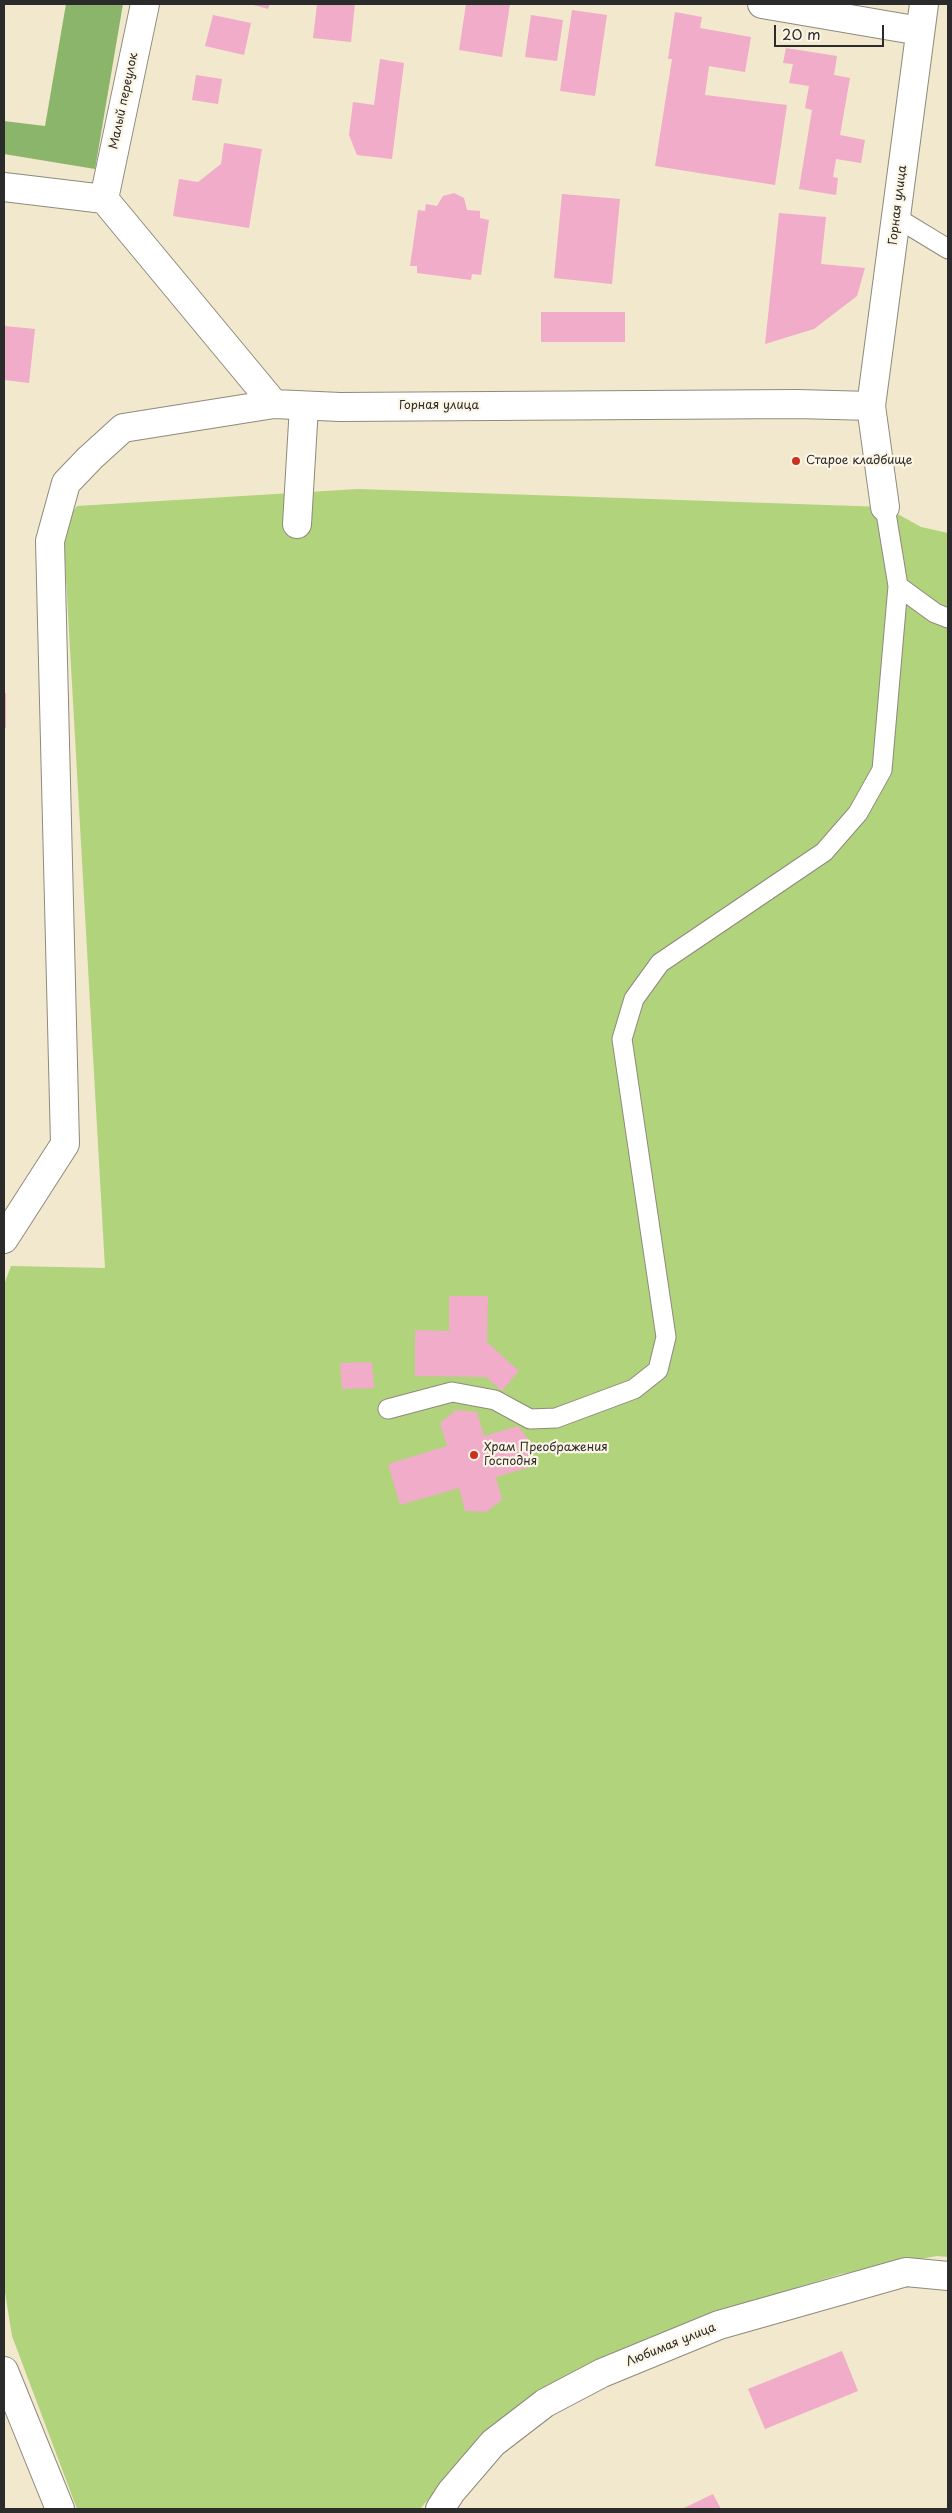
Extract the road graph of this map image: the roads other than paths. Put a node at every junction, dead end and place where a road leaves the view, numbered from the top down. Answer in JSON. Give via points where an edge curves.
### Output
{"nodes":[{"id":1,"x":145,"y":4,"type":"edge"},
{"id":2,"x":762,"y":4,"type":"edge"},
{"id":3,"x":924,"y":4,"type":"edge"},
{"id":4,"x":920,"y":31,"type":"junction"},
{"id":5,"x":4,"y":187,"type":"edge"},
{"id":6,"x":104,"y":199,"type":"junction"},
{"id":7,"x":896,"y":218,"type":"junction"},
{"id":8,"x":948,"y":249,"type":"edge"},
{"id":9,"x":274,"y":404,"type":"junction"},
{"id":10,"x":304,"y":406,"type":"junction"},
{"id":11,"x":871,"y":406,"type":"junction"},
{"id":12,"x":884,"y":507,"type":"joint"},
{"id":13,"x":297,"y":524,"type":"dead end"},
{"id":14,"x":898,"y":586,"type":"junction"},
{"id":15,"x":941,"y":616,"type":"edge"},
{"id":16,"x":4,"y":1239,"type":"edge"},
{"id":17,"x":388,"y":1409,"type":"dead end"},
{"id":18,"x":948,"y":2276,"type":"edge"},
{"id":19,"x":4,"y":2371,"type":"edge"},
{"id":20,"x":60,"y":2509,"type":"edge"},
{"id":21,"x":440,"y":2509,"type":"edge"}],
"edges":[{"from":1,"to":6,"type":"street","name":"Малый переулок"},
{"from":2,"to":4,"type":"street"},
{"from":3,"to":4,"type":"street","name":"Горная улица"},
{"from":4,"to":7,"type":"street","name":"Горная улица"},
{"from":5,"to":6,"type":"street"},
{"from":6,"to":9,"type":"street"},
{"from":7,"to":8,"type":"lane"},
{"from":7,"to":11,"type":"street","name":"Горная улица"},
{"from":9,"to":10,"type":"street","name":"Горная улица"},
{"from":9,"to":16,"type":"street","name":"Горная улица","via":[[123,428],[66,484],[50,541],[65,1144]]},
{"from":10,"to":11,"type":"street","name":"Горная улица"},
{"from":10,"to":13,"type":"street"},
{"from":11,"to":12,"type":"street","name":"Горная улица"},
{"from":12,"to":14,"type":"lane","name":"Горная улица"},
{"from":14,"to":15,"type":"lane"},
{"from":14,"to":17,"type":"lane","name":"Горная улица","via":[[882,770],[858,813],[824,852],[660,964],[634,999],[622,1038],[666,1337],[658,1370],[634,1389],[556,1418],[530,1419],[495,1400],[452,1392]]},
{"from":18,"to":21,"type":"street","name":"Любимая улица","via":[[906,2272],[719,2325],[602,2373],[545,2403],[493,2443]]},
{"from":19,"to":20,"type":"street"}]}
